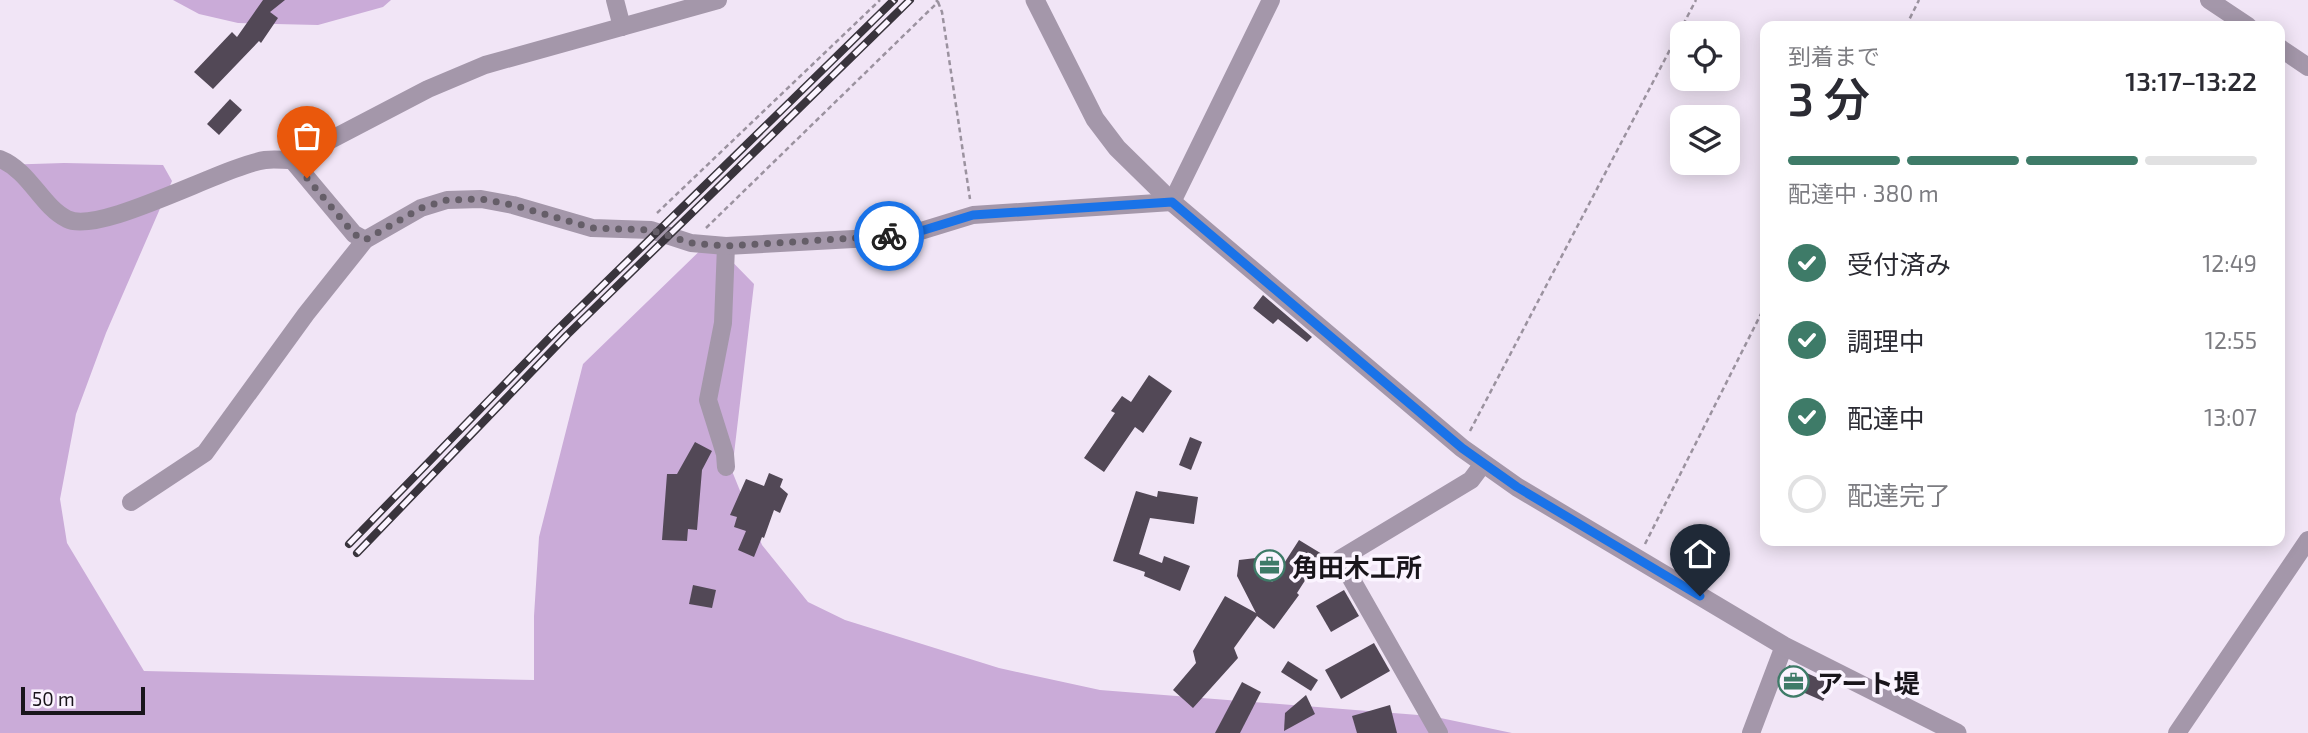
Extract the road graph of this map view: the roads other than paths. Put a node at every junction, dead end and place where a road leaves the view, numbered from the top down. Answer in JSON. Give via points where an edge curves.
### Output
{"nodes":[{"id":1,"x":615,"y":0,"type":"edge"},
{"id":2,"x":718,"y":0,"type":"edge"},
{"id":3,"x":1035,"y":0,"type":"edge"},
{"id":4,"x":1271,"y":0,"type":"edge"},
{"id":5,"x":2209,"y":0,"type":"edge"},
{"id":6,"x":2240,"y":21,"type":"edge"},
{"id":7,"x":622,"y":27,"type":"junction"},
{"id":8,"x":2285,"y":51,"type":"edge"},
{"id":9,"x":2308,"y":67,"type":"edge"},
{"id":10,"x":0,"y":159,"type":"edge"},
{"id":11,"x":292,"y":160,"type":"junction"},
{"id":12,"x":1172,"y":202,"type":"junction"},
{"id":13,"x":365,"y":240,"type":"junction"},
{"id":14,"x":726,"y":246,"type":"junction"},
{"id":15,"x":1483,"y":464,"type":"junction"},
{"id":16,"x":726,"y":467,"type":"dead end"},
{"id":17,"x":131,"y":502,"type":"dead end"},
{"id":18,"x":2308,"y":540,"type":"edge"},
{"id":19,"x":1784,"y":646,"type":"junction"},
{"id":20,"x":1439,"y":733,"type":"edge"},
{"id":21,"x":1751,"y":733,"type":"edge"},
{"id":22,"x":1957,"y":733,"type":"edge"},
{"id":23,"x":2177,"y":733,"type":"edge"}],
"edges":[{"from":1,"to":7,"type":"street"},
{"from":2,"to":7,"type":"street"},
{"from":3,"to":12,"type":"street","via":[[1095,118],[1117,148]]},
{"from":4,"to":12,"type":"street"},
{"from":5,"to":6,"type":"street"},
{"from":7,"to":11,"type":"street","via":[[485,65],[428,89]]},
{"from":8,"to":9,"type":"street"},
{"from":10,"to":11,"type":"street","via":[[28,179],[69,221],[92,221],[139,208],[264,160]]},
{"from":11,"to":13,"type":"street","via":[[354,234]]},
{"from":12,"to":14,"type":"street","via":[[973,215],[911,234]]},
{"from":12,"to":15,"type":"street"},
{"from":13,"to":14,"type":"street","via":[[421,208],[447,200],[481,199],[592,228],[651,230],[691,243]]},
{"from":13,"to":17,"type":"street","via":[[205,453]]},
{"from":14,"to":16,"type":"street","via":[[723,323],[708,400]]},
{"from":15,"to":19,"type":"street"},
{"from":15,"to":20,"type":"street","via":[[1471,480],[1340,559]]},
{"from":18,"to":23,"type":"street"},
{"from":19,"to":21,"type":"street"},
{"from":19,"to":22,"type":"street"}]}
